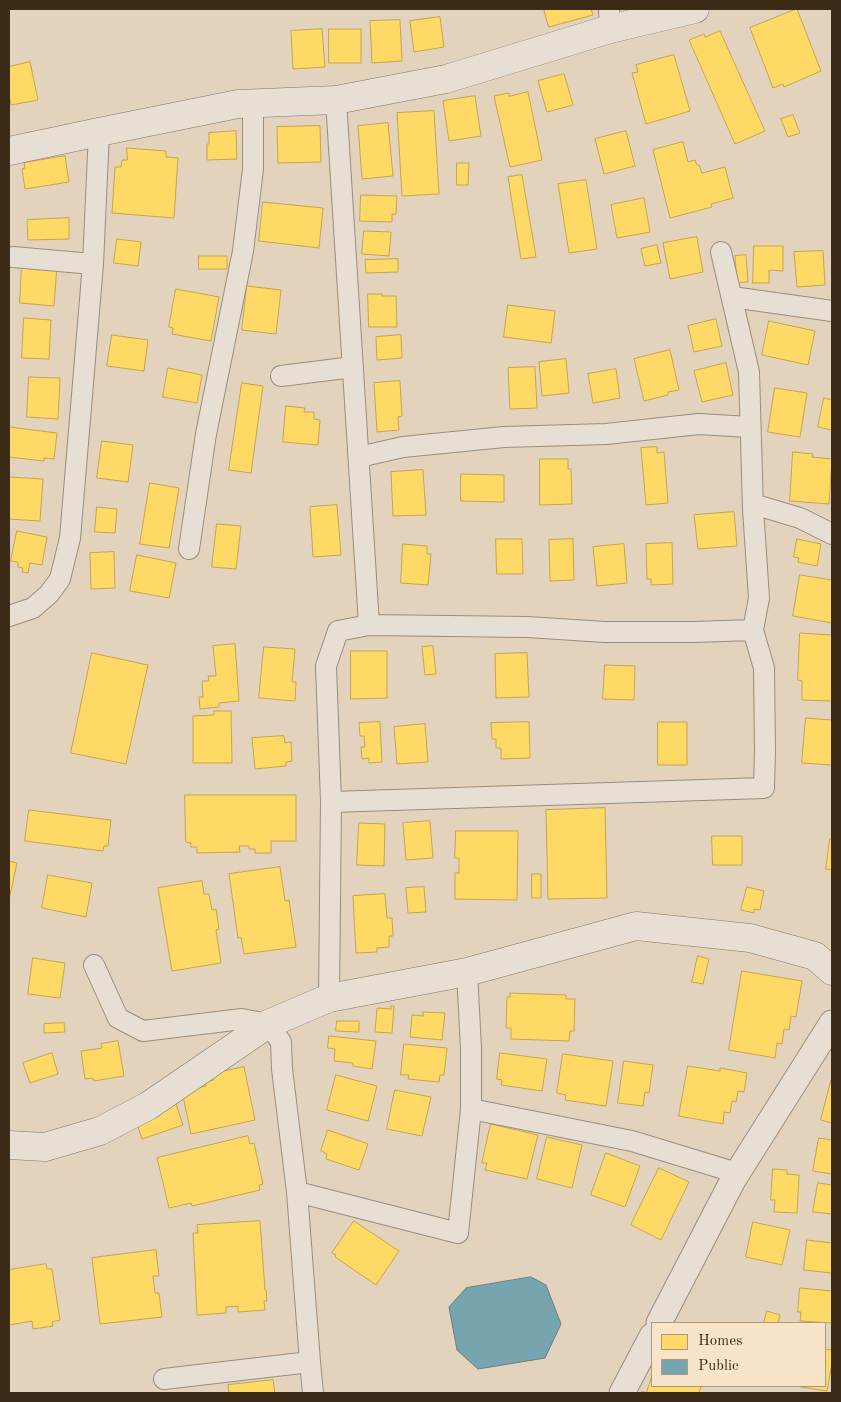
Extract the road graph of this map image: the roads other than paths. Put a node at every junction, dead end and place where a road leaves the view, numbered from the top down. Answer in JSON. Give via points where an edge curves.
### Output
{"nodes":[{"id":1,"x":695,"y":9,"type":"edge"},
{"id":2,"x":610,"y":19,"type":"edge"},
{"id":3,"x":336,"y":100,"type":"junction"},
{"id":4,"x":253,"y":104,"type":"junction"},
{"id":5,"x":98,"y":132,"type":"junction"},
{"id":6,"x":9,"y":152,"type":"edge"},
{"id":7,"x":720,"y":252,"type":"dead end"},
{"id":8,"x":13,"y":257,"type":"dead end"},
{"id":9,"x":93,"y":264,"type":"junction"},
{"id":10,"x":732,"y":298,"type":"junction"},
{"id":11,"x":832,"y":311,"type":"edge"},
{"id":12,"x":353,"y":368,"type":"junction"},
{"id":13,"x":281,"y":376,"type":"dead end"},
{"id":14,"x":749,"y":427,"type":"junction"},
{"id":15,"x":359,"y":457,"type":"junction"},
{"id":16,"x":753,"y":504,"type":"junction"},
{"id":17,"x":832,"y":534,"type":"edge"},
{"id":18,"x":189,"y":549,"type":"dead end"},
{"id":19,"x":9,"y":616,"type":"edge"},
{"id":20,"x":369,"y":625,"type":"junction"},
{"id":21,"x":753,"y":630,"type":"junction"},
{"id":22,"x":331,"y":802,"type":"junction"},
{"id":23,"x":94,"y":965,"type":"dead end"},
{"id":24,"x":467,"y":972,"type":"junction"},
{"id":25,"x":832,"y":972,"type":"edge"},
{"id":26,"x":329,"y":998,"type":"junction"},
{"id":27,"x":268,"y":1024,"type":"junction"},
{"id":28,"x":832,"y":1024,"type":"edge"},
{"id":29,"x":471,"y":1109,"type":"junction"},
{"id":30,"x":9,"y":1145,"type":"edge"},
{"id":31,"x":737,"y":1173,"type":"junction"},
{"id":32,"x":297,"y":1192,"type":"junction"},
{"id":33,"x":660,"y":1322,"type":"edge"},
{"id":34,"x":651,"y":1338,"type":"edge"},
{"id":35,"x":310,"y":1362,"type":"junction"},
{"id":36,"x":164,"y":1380,"type":"dead end"},
{"id":37,"x":313,"y":1393,"type":"edge"},
{"id":38,"x":622,"y":1393,"type":"edge"}],
"edges":[{"from":1,"to":2,"type":"main road"},
{"from":2,"to":3,"type":"main road","via":[[446,79]]},
{"from":3,"to":4,"type":"main road"},
{"from":3,"to":12,"type":"street"},
{"from":4,"to":5,"type":"main road","via":[[238,104]]},
{"from":4,"to":18,"type":"street","via":[[253,169],[243,251],[206,434]]},
{"from":5,"to":6,"type":"main road"},
{"from":5,"to":9,"type":"street"},
{"from":7,"to":10,"type":"street"},
{"from":8,"to":9,"type":"street"},
{"from":9,"to":19,"type":"street","via":[[70,538],[60,579],[50,594],[33,608]]},
{"from":10,"to":11,"type":"street"},
{"from":10,"to":14,"type":"street","via":[[749,372]]},
{"from":12,"to":13,"type":"street"},
{"from":12,"to":15,"type":"street"},
{"from":14,"to":15,"type":"street","via":[[699,424],[606,434],[504,437],[403,447]]},
{"from":14,"to":16,"type":"street"},
{"from":15,"to":20,"type":"street"},
{"from":16,"to":17,"type":"street","via":[[800,518]]},
{"from":16,"to":21,"type":"street","via":[[759,598]]},
{"from":20,"to":21,"type":"street","via":[[527,627],[605,632]]},
{"from":20,"to":22,"type":"street","via":[[338,631],[326,666]]},
{"from":21,"to":22,"type":"street","via":[[764,668],[764,788]]},
{"from":22,"to":26,"type":"street"},
{"from":23,"to":27,"type":"street","via":[[118,1018],[143,1031],[242,1019]]},
{"from":24,"to":25,"type":"main road","via":[[636,926],[750,938],[815,956]]},
{"from":24,"to":26,"type":"main road"},
{"from":24,"to":29,"type":"street"},
{"from":26,"to":27,"type":"main road"},
{"from":27,"to":30,"type":"main road","via":[[148,1106],[100,1131],[45,1147]]},
{"from":27,"to":32,"type":"street","via":[[281,1042]]},
{"from":28,"to":31,"type":"street"},
{"from":29,"to":31,"type":"street","via":[[632,1141]]},
{"from":29,"to":32,"type":"street","via":[[458,1233]]},
{"from":31,"to":33,"type":"street"},
{"from":32,"to":35,"type":"street"},
{"from":34,"to":38,"type":"street"},
{"from":35,"to":36,"type":"street"},
{"from":35,"to":37,"type":"street"}]}
